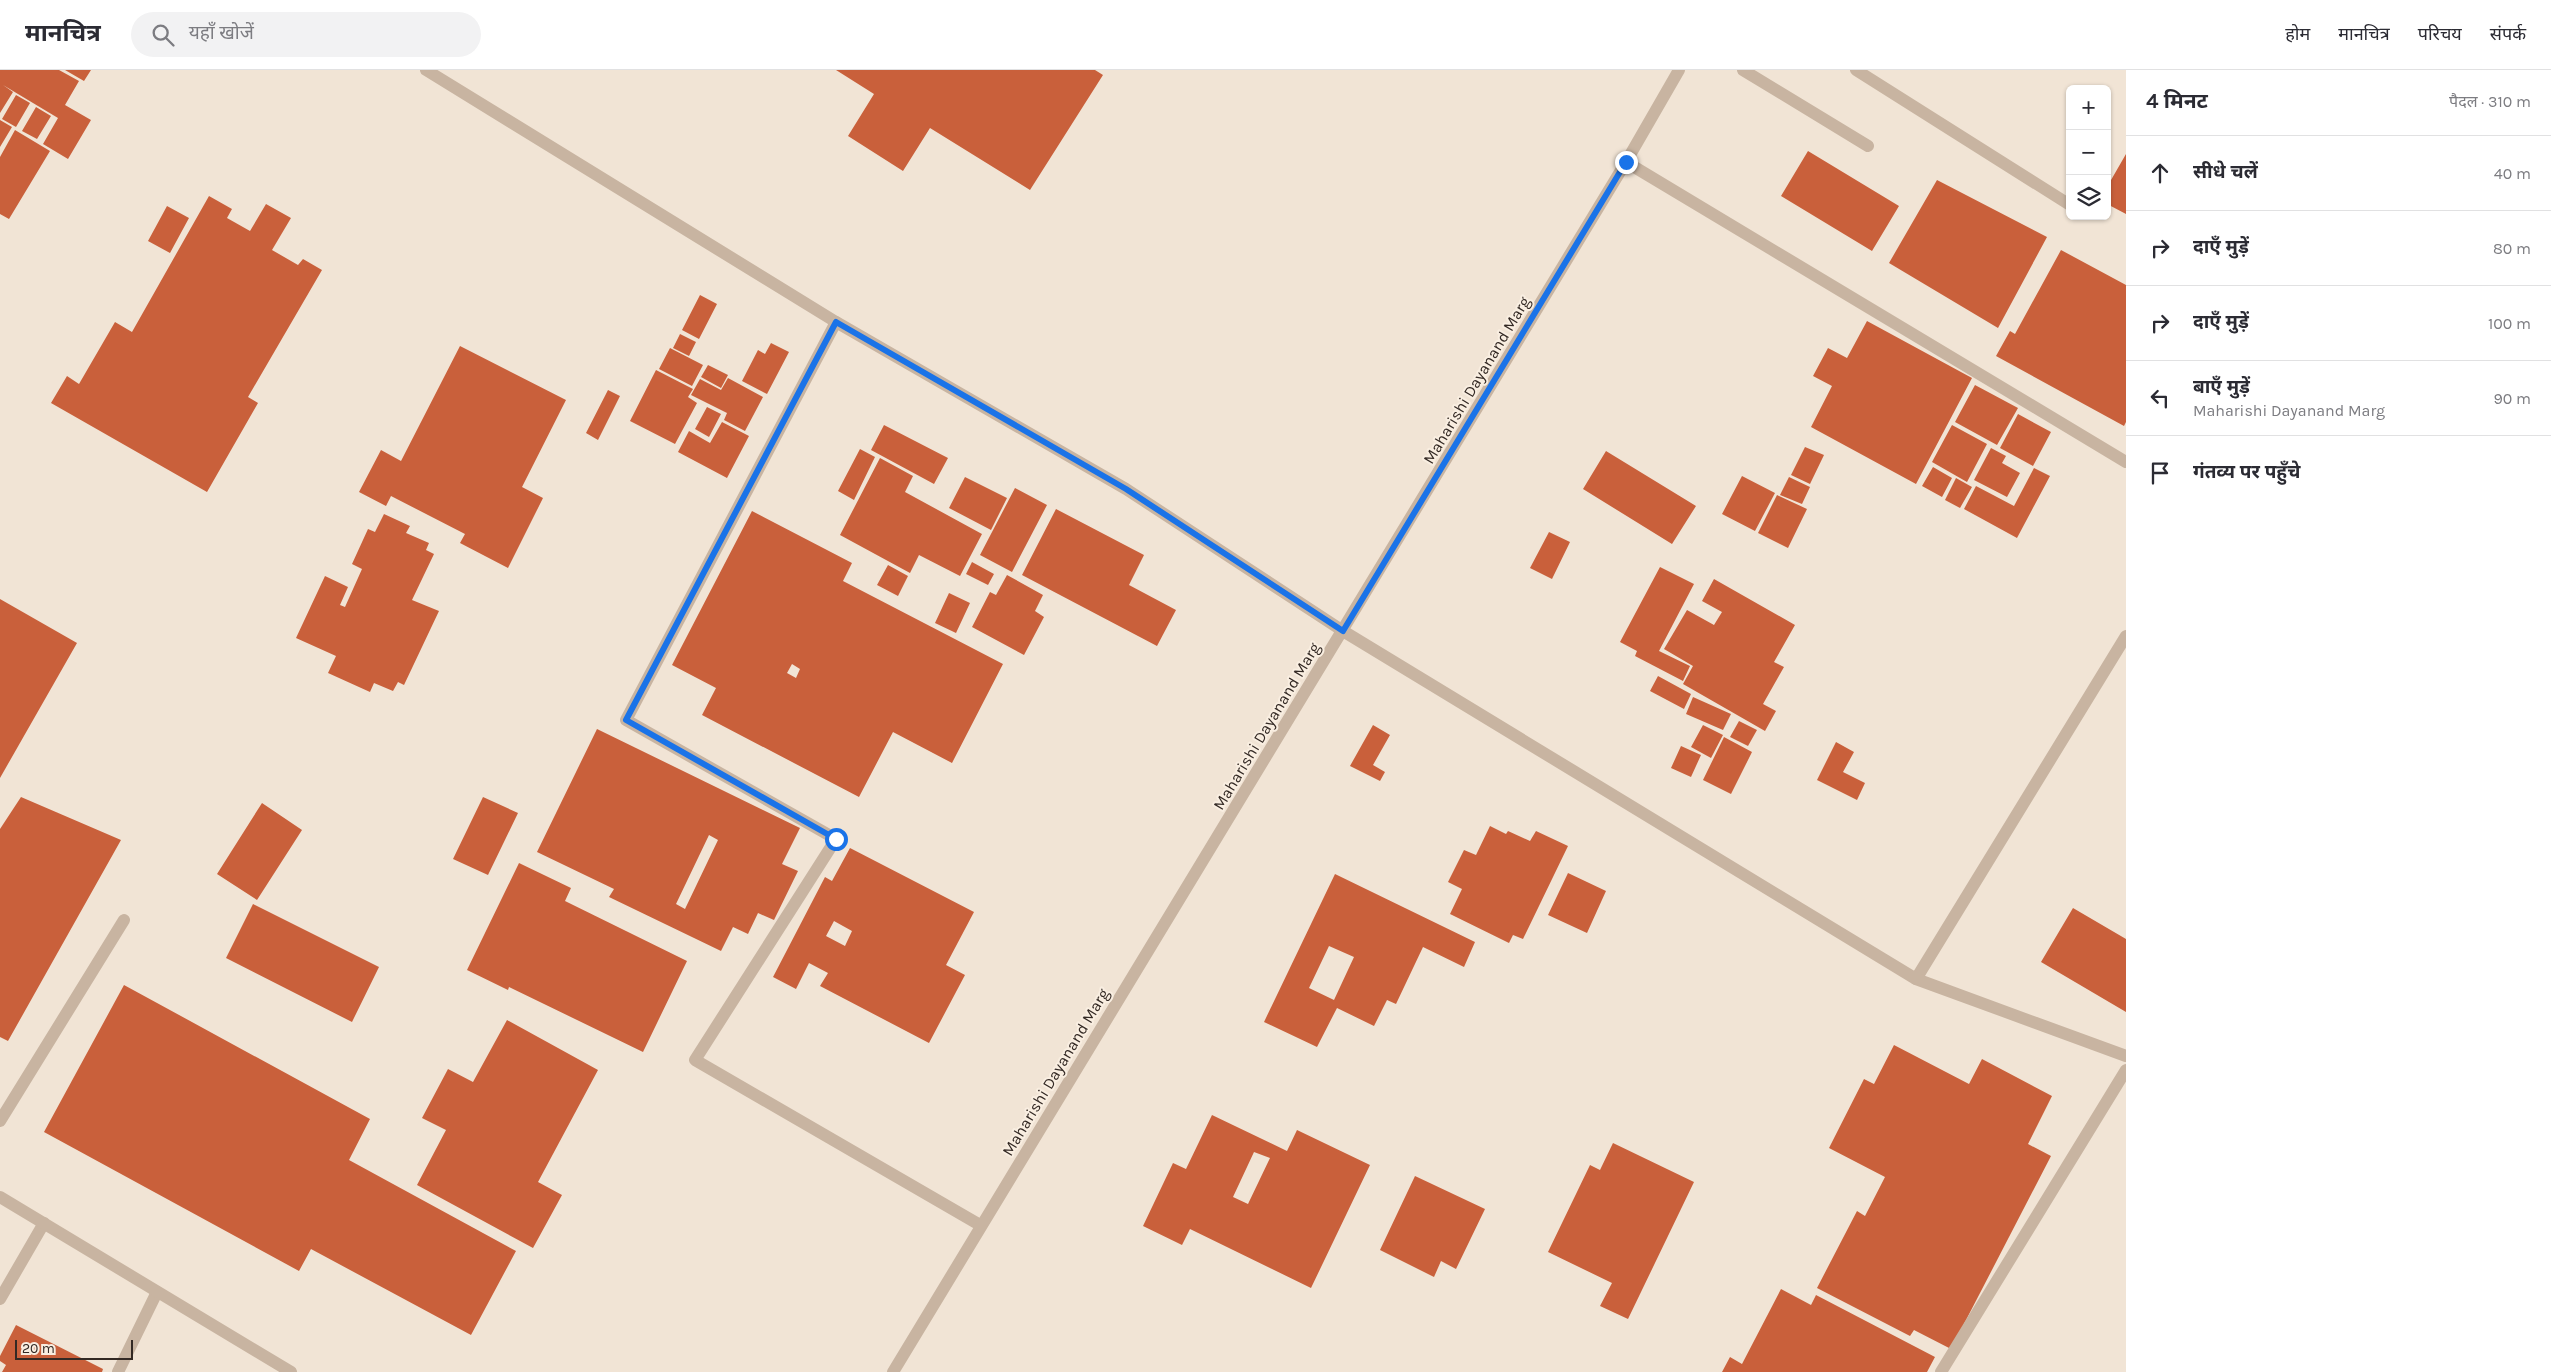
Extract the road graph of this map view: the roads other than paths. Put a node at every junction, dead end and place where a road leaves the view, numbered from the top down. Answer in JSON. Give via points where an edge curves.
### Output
{"nodes":[{"id":1,"x":426,"y":70,"type":"edge"},
{"id":2,"x":1679,"y":70,"type":"edge"},
{"id":3,"x":1743,"y":70,"type":"edge"},
{"id":4,"x":1856,"y":70,"type":"edge"},
{"id":5,"x":1868,"y":146,"type":"dead end"},
{"id":6,"x":1626,"y":162,"type":"junction"},
{"id":7,"x":2066,"y":202,"type":"edge"},
{"id":8,"x":836,"y":322,"type":"junction"},
{"id":9,"x":2126,"y":462,"type":"edge"},
{"id":10,"x":1343,"y":631,"type":"junction"},
{"id":11,"x":2126,"y":636,"type":"edge"},
{"id":12,"x":124,"y":920,"type":"dead end"},
{"id":13,"x":1916,"y":979,"type":"junction"},
{"id":14,"x":2126,"y":1056,"type":"edge"},
{"id":15,"x":2126,"y":1070,"type":"edge"},
{"id":16,"x":0,"y":1121,"type":"edge"},
{"id":17,"x":0,"y":1198,"type":"edge"},
{"id":18,"x":44,"y":1223,"type":"junction"},
{"id":19,"x":980,"y":1225,"type":"junction"},
{"id":20,"x":157,"y":1292,"type":"junction"},
{"id":21,"x":0,"y":1299,"type":"edge"},
{"id":22,"x":118,"y":1372,"type":"edge"},
{"id":23,"x":292,"y":1372,"type":"edge"},
{"id":24,"x":893,"y":1372,"type":"edge"},
{"id":25,"x":1941,"y":1372,"type":"edge"}],
"edges":[{"from":1,"to":8,"type":"street"},
{"from":2,"to":6,"type":"street","name":"Maharishi Dayanand Marg"},
{"from":3,"to":5,"type":"street"},
{"from":4,"to":7,"type":"street"},
{"from":6,"to":9,"type":"street"},
{"from":6,"to":10,"type":"street","name":"Maharishi Dayanand Marg"},
{"from":8,"to":10,"type":"street","via":[[1126,489]]},
{"from":8,"to":19,"type":"street","via":[[626,720],[836,839],[695,1060]]},
{"from":10,"to":13,"type":"street"},
{"from":10,"to":19,"type":"street","name":"Maharishi Dayanand Marg"},
{"from":11,"to":13,"type":"street"},
{"from":12,"to":16,"type":"street"},
{"from":13,"to":14,"type":"street"},
{"from":15,"to":25,"type":"street"},
{"from":17,"to":18,"type":"street"},
{"from":18,"to":20,"type":"street"},
{"from":18,"to":21,"type":"street"},
{"from":19,"to":24,"type":"street","name":"Maharishi Dayanand Marg"},
{"from":20,"to":22,"type":"street"},
{"from":20,"to":23,"type":"street"}]}
